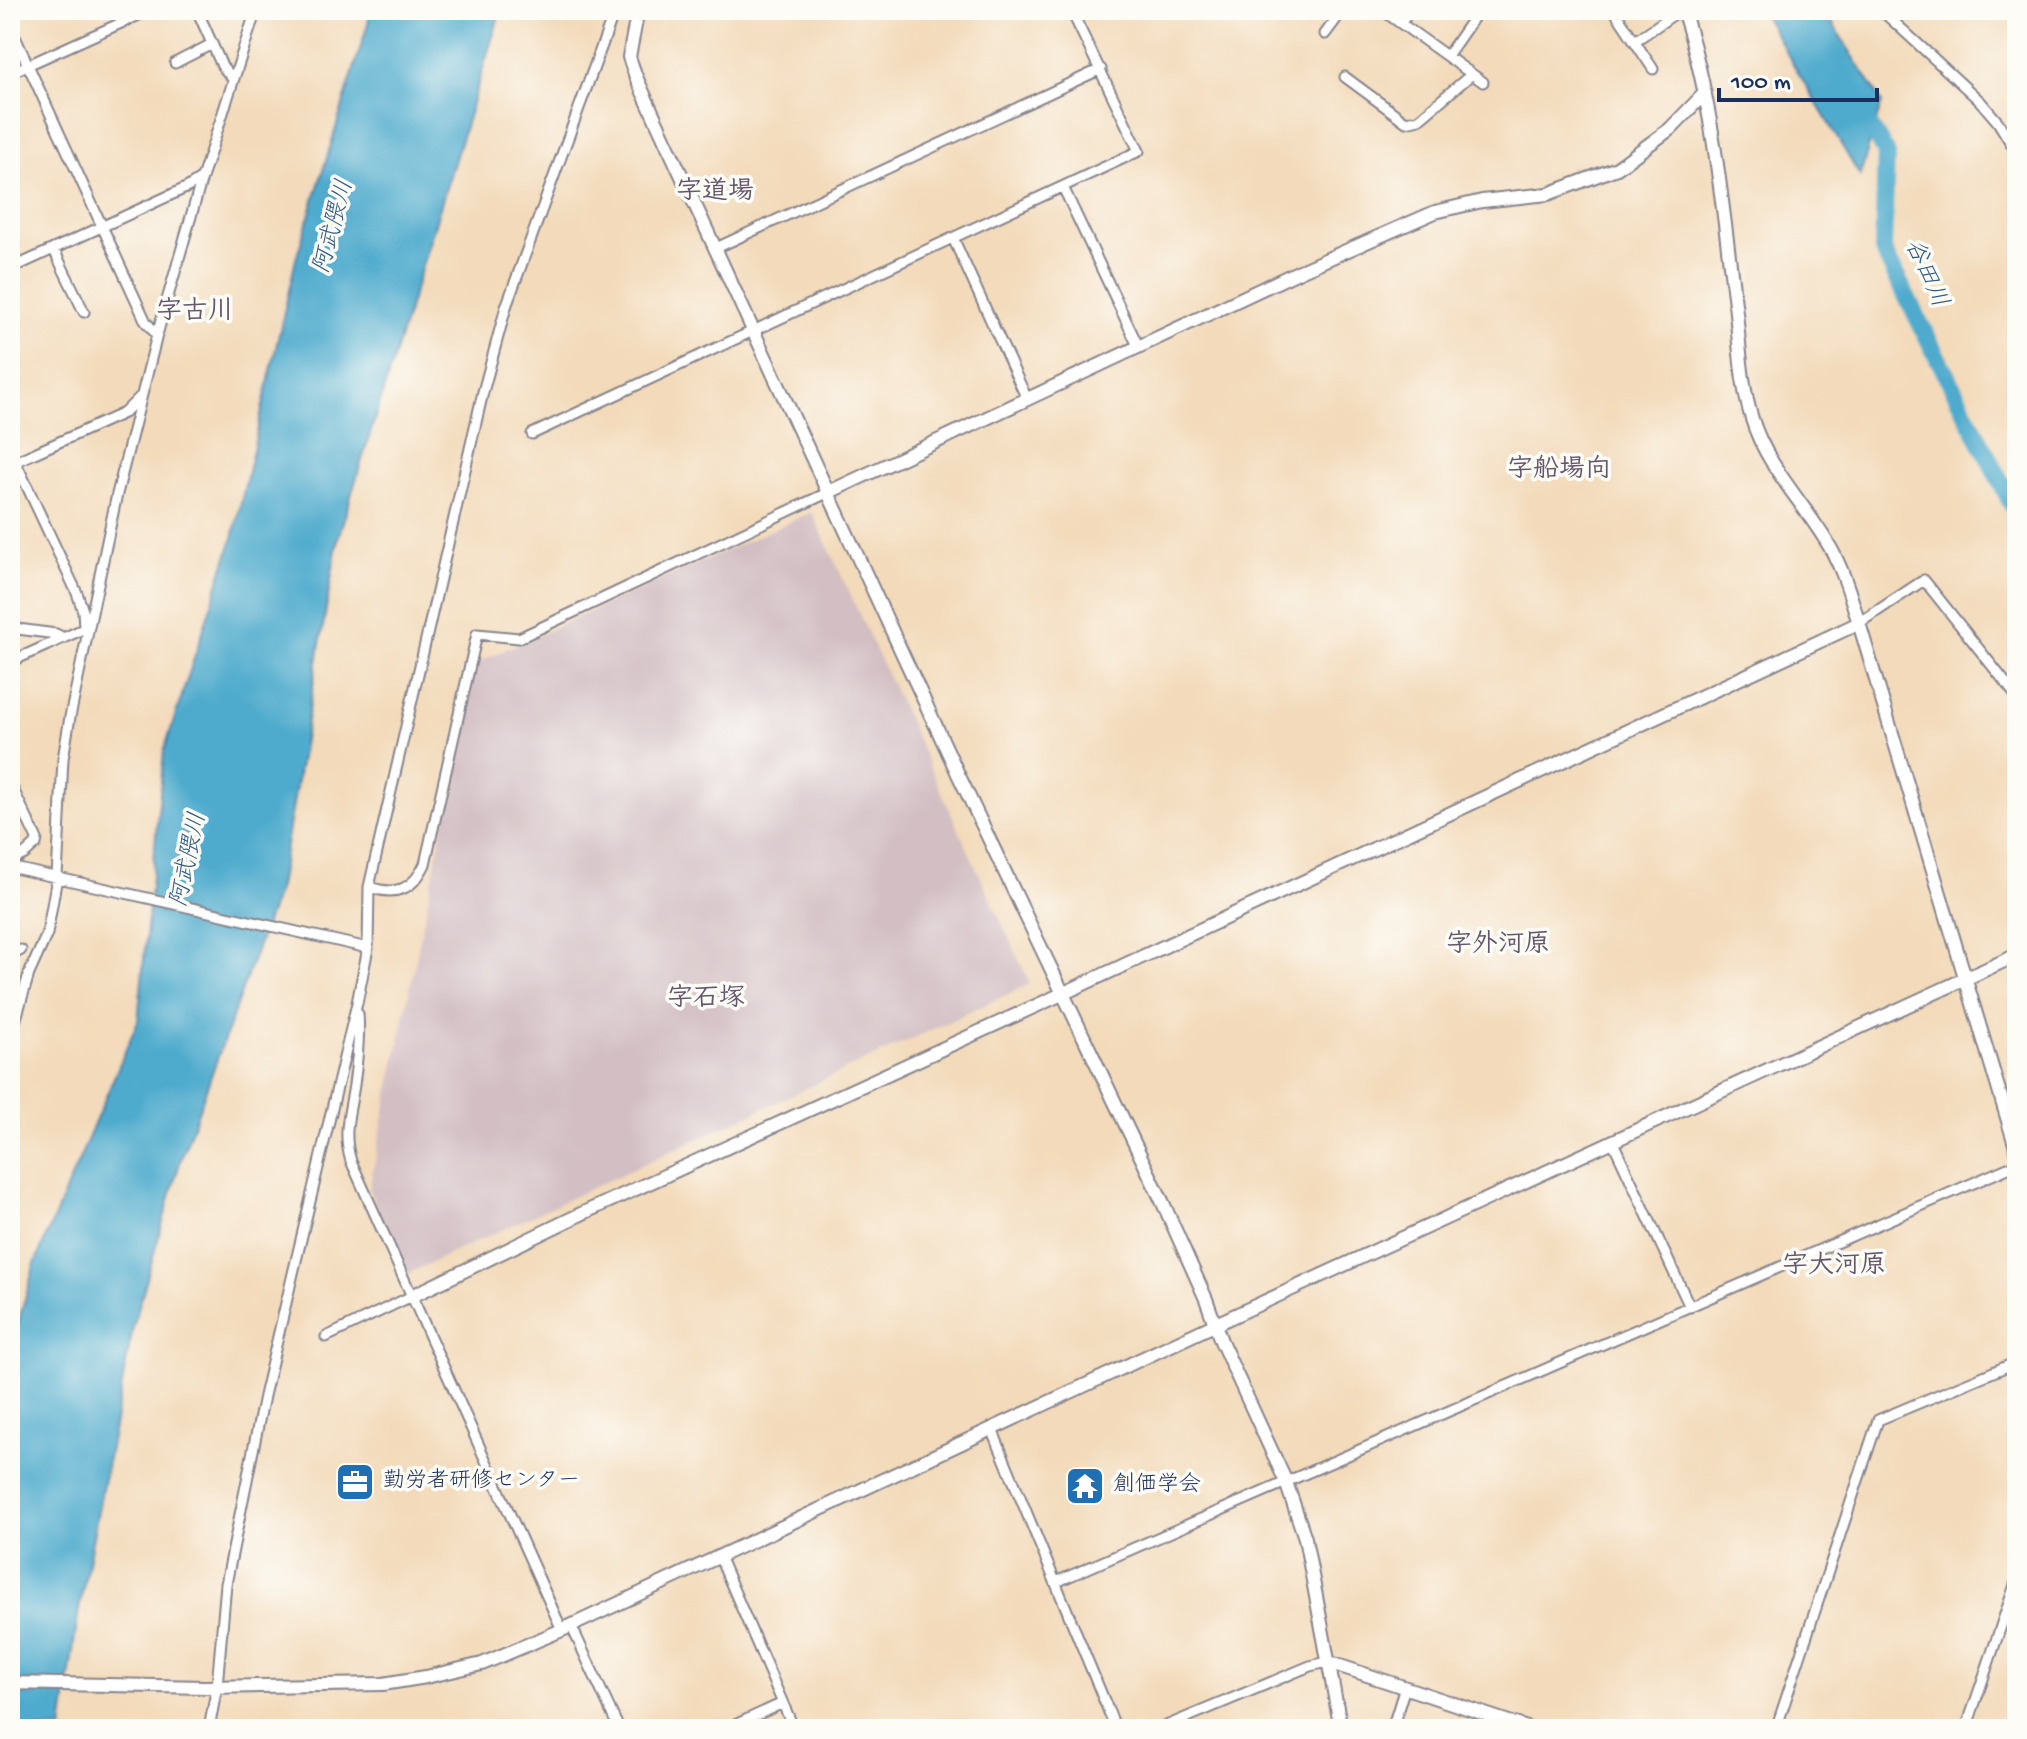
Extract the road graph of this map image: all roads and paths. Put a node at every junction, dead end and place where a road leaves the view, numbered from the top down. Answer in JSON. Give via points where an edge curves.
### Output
{"nodes":[{"id":1,"x":150,"y":10,"type":"edge"},
{"id":2,"x":197,"y":10,"type":"edge"},
{"id":3,"x":256,"y":10,"type":"edge"},
{"id":4,"x":615,"y":10,"type":"edge"},
{"id":5,"x":638,"y":10,"type":"edge"},
{"id":6,"x":1071,"y":10,"type":"edge"},
{"id":7,"x":1343,"y":10,"type":"edge"},
{"id":8,"x":1382,"y":10,"type":"edge"},
{"id":9,"x":1410,"y":10,"type":"edge"},
{"id":10,"x":1479,"y":10,"type":"edge"},
{"id":11,"x":1614,"y":10,"type":"edge"},
{"id":12,"x":1682,"y":10,"type":"edge"},
{"id":13,"x":1881,"y":10,"type":"edge"},
{"id":14,"x":1401,"y":23,"type":"junction"},
{"id":15,"x":10,"y":26,"type":"edge"},
{"id":16,"x":1325,"y":34,"type":"dead end"},
{"id":17,"x":1635,"y":41,"type":"junction"},
{"id":18,"x":212,"y":44,"type":"junction"},
{"id":19,"x":1447,"y":56,"type":"junction"},
{"id":20,"x":175,"y":63,"type":"dead end"},
{"id":21,"x":28,"y":65,"type":"junction"},
{"id":22,"x":1101,"y":69,"type":"junction"},
{"id":23,"x":1653,"y":69,"type":"dead end"},
{"id":24,"x":10,"y":73,"type":"edge"},
{"id":25,"x":1472,"y":74,"type":"junction"},
{"id":26,"x":1345,"y":77,"type":"dead end"},
{"id":27,"x":233,"y":79,"type":"junction"},
{"id":28,"x":1483,"y":82,"type":"dead end"},
{"id":29,"x":1705,"y":93,"type":"junction"},
{"id":30,"x":2017,"y":153,"type":"edge"},
{"id":31,"x":202,"y":178,"type":"junction"},
{"id":32,"x":1063,"y":187,"type":"junction"},
{"id":33,"x":103,"y":227,"type":"junction"},
{"id":34,"x":953,"y":238,"type":"junction"},
{"id":35,"x":714,"y":249,"type":"junction"},
{"id":36,"x":54,"y":250,"type":"junction"},
{"id":37,"x":10,"y":269,"type":"edge"},
{"id":38,"x":84,"y":312,"type":"dead end"},
{"id":39,"x":753,"y":331,"type":"junction"},
{"id":40,"x":157,"y":335,"type":"junction"},
{"id":41,"x":1139,"y":348,"type":"junction"},
{"id":42,"x":140,"y":397,"type":"junction"},
{"id":43,"x":1027,"y":399,"type":"junction"},
{"id":44,"x":532,"y":434,"type":"dead end"},
{"id":45,"x":10,"y":450,"type":"edge"},
{"id":46,"x":13,"y":463,"type":"edge"},
{"id":47,"x":827,"y":493,"type":"junction"},
{"id":48,"x":1859,"y":623,"type":"junction"},
{"id":49,"x":10,"y":628,"type":"edge"},
{"id":50,"x":86,"y":629,"type":"junction"},
{"id":51,"x":64,"y":638,"type":"junction"},
{"id":52,"x":10,"y":662,"type":"edge"},
{"id":53,"x":2017,"y":697,"type":"edge"},
{"id":54,"x":10,"y":783,"type":"edge"},
{"id":55,"x":10,"y":861,"type":"edge"},
{"id":56,"x":10,"y":867,"type":"edge"},
{"id":57,"x":57,"y":877,"type":"junction"},
{"id":58,"x":369,"y":887,"type":"junction"},
{"id":59,"x":368,"y":948,"type":"junction"},
{"id":60,"x":21,"y":950,"type":"dead end"},
{"id":61,"x":2017,"y":955,"type":"edge"},
{"id":62,"x":10,"y":956,"type":"edge"},
{"id":63,"x":1967,"y":977,"type":"junction"},
{"id":64,"x":1062,"y":994,"type":"junction"},
{"id":65,"x":357,"y":1003,"type":"junction"},
{"id":66,"x":10,"y":1039,"type":"edge"},
{"id":67,"x":1612,"y":1140,"type":"junction"},
{"id":68,"x":2017,"y":1151,"type":"edge"},
{"id":69,"x":2017,"y":1164,"type":"edge"},
{"id":70,"x":412,"y":1296,"type":"junction"},
{"id":71,"x":1690,"y":1307,"type":"junction"},
{"id":72,"x":1216,"y":1324,"type":"junction"},
{"id":73,"x":326,"y":1337,"type":"dead end"},
{"id":74,"x":2017,"y":1362,"type":"edge"},
{"id":75,"x":992,"y":1429,"type":"junction"},
{"id":76,"x":1286,"y":1482,"type":"junction"},
{"id":77,"x":719,"y":1556,"type":"junction"},
{"id":78,"x":2017,"y":1579,"type":"edge"},
{"id":79,"x":1056,"y":1582,"type":"junction"},
{"id":80,"x":567,"y":1628,"type":"junction"},
{"id":81,"x":1328,"y":1662,"type":"junction"},
{"id":82,"x":10,"y":1683,"type":"edge"},
{"id":83,"x":211,"y":1686,"type":"junction"},
{"id":84,"x":1405,"y":1687,"type":"junction"},
{"id":85,"x":783,"y":1703,"type":"junction"},
{"id":86,"x":209,"y":1729,"type":"edge"},
{"id":87,"x":619,"y":1729,"type":"edge"},
{"id":88,"x":726,"y":1729,"type":"edge"},
{"id":89,"x":794,"y":1729,"type":"edge"},
{"id":90,"x":1116,"y":1729,"type":"edge"},
{"id":91,"x":1159,"y":1729,"type":"edge"},
{"id":92,"x":1341,"y":1729,"type":"edge"},
{"id":93,"x":1392,"y":1729,"type":"edge"},
{"id":94,"x":1530,"y":1729,"type":"edge"},
{"id":95,"x":1776,"y":1729,"type":"edge"},
{"id":96,"x":1966,"y":1729,"type":"edge"}],
"edges":[{"from":1,"to":21,"type":"street"},
{"from":2,"to":18,"type":"street"},
{"from":3,"to":27,"type":"street"},
{"from":4,"to":58,"type":"street","via":[[506,307]]},
{"from":5,"to":35,"type":"street","via":[[629,57]]},
{"from":6,"to":22,"type":"street"},
{"from":7,"to":16,"type":"street"},
{"from":8,"to":14,"type":"street"},
{"from":9,"to":14,"type":"street"},
{"from":10,"to":19,"type":"street"},
{"from":11,"to":17,"type":"street"},
{"from":12,"to":17,"type":"street"},
{"from":12,"to":29,"type":"street"},
{"from":13,"to":30,"type":"street","via":[[1980,101]]},
{"from":14,"to":19,"type":"street"},
{"from":15,"to":21,"type":"street"},
{"from":17,"to":23,"type":"street"},
{"from":18,"to":20,"type":"street"},
{"from":18,"to":27,"type":"street"},
{"from":19,"to":25,"type":"street"},
{"from":21,"to":24,"type":"street"},
{"from":21,"to":33,"type":"street"},
{"from":22,"to":32,"type":"street","via":[[1139,151]]},
{"from":22,"to":35,"type":"street"},
{"from":25,"to":26,"type":"street","via":[[1411,122]]},
{"from":25,"to":28,"type":"street"},
{"from":27,"to":31,"type":"street"},
{"from":29,"to":41,"type":"street","via":[[1670,129],[1617,168],[1548,194],[1435,212]]},
{"from":29,"to":48,"type":"street","via":[[1752,421],[1774,465],[1833,551]]},
{"from":31,"to":33,"type":"street"},
{"from":31,"to":40,"type":"street"},
{"from":32,"to":34,"type":"street"},
{"from":32,"to":41,"type":"street"},
{"from":33,"to":36,"type":"street"},
{"from":33,"to":40,"type":"street","via":[[146,322]]},
{"from":34,"to":39,"type":"street"},
{"from":34,"to":43,"type":"street"},
{"from":35,"to":39,"type":"street"},
{"from":36,"to":37,"type":"street"},
{"from":36,"to":38,"type":"street"},
{"from":39,"to":44,"type":"street"},
{"from":39,"to":47,"type":"street"},
{"from":40,"to":42,"type":"street"},
{"from":41,"to":43,"type":"street"},
{"from":42,"to":46,"type":"street","via":[[124,413]]},
{"from":42,"to":50,"type":"street"},
{"from":43,"to":47,"type":"street"},
{"from":45,"to":46,"type":"street"},
{"from":46,"to":50,"type":"street","via":[[77,593]]},
{"from":47,"to":58,"type":"street","via":[[519,638],[477,634],[419,879],[406,889],[387,892]]},
{"from":47,"to":64,"type":"street"},
{"from":48,"to":53,"type":"street","via":[[1924,580]]},
{"from":48,"to":63,"type":"street"},
{"from":48,"to":64,"type":"street"},
{"from":49,"to":51,"type":"street"},
{"from":50,"to":51,"type":"street"},
{"from":50,"to":57,"type":"street","via":[[63,759]]},
{"from":51,"to":52,"type":"street"},
{"from":54,"to":55,"type":"street","via":[[37,839],[29,851]]},
{"from":56,"to":57,"type":"street"},
{"from":57,"to":59,"type":"street"},
{"from":57,"to":66,"type":"street","via":[[47,934]]},
{"from":58,"to":59,"type":"street"},
{"from":59,"to":65,"type":"street"},
{"from":60,"to":62,"type":"street"},
{"from":61,"to":63,"type":"street"},
{"from":63,"to":67,"type":"street"},
{"from":63,"to":68,"type":"street"},
{"from":64,"to":70,"type":"street"},
{"from":64,"to":72,"type":"street"},
{"from":65,"to":70,"type":"street","via":[[346,1145]]},
{"from":65,"to":83,"type":"street","via":[[261,1410]]},
{"from":67,"to":71,"type":"street"},
{"from":67,"to":72,"type":"street"},
{"from":69,"to":71,"type":"street"},
{"from":70,"to":73,"type":"street"},
{"from":70,"to":80,"type":"street"},
{"from":71,"to":76,"type":"street"},
{"from":72,"to":75,"type":"street"},
{"from":72,"to":76,"type":"street"},
{"from":74,"to":95,"type":"street","via":[[1878,1420]]},
{"from":75,"to":77,"type":"street"},
{"from":75,"to":79,"type":"street"},
{"from":76,"to":79,"type":"street"},
{"from":76,"to":81,"type":"street","via":[[1305,1538]]},
{"from":77,"to":80,"type":"street"},
{"from":77,"to":85,"type":"street"},
{"from":78,"to":96,"type":"street"},
{"from":79,"to":90,"type":"street"},
{"from":80,"to":83,"type":"street","via":[[482,1664],[426,1677],[383,1684]]},
{"from":80,"to":87,"type":"street"},
{"from":81,"to":84,"type":"street"},
{"from":81,"to":91,"type":"street"},
{"from":81,"to":92,"type":"street"},
{"from":82,"to":83,"type":"street"},
{"from":83,"to":86,"type":"street"},
{"from":84,"to":93,"type":"street"},
{"from":84,"to":94,"type":"street"},
{"from":85,"to":88,"type":"street"},
{"from":85,"to":89,"type":"street"}]}
